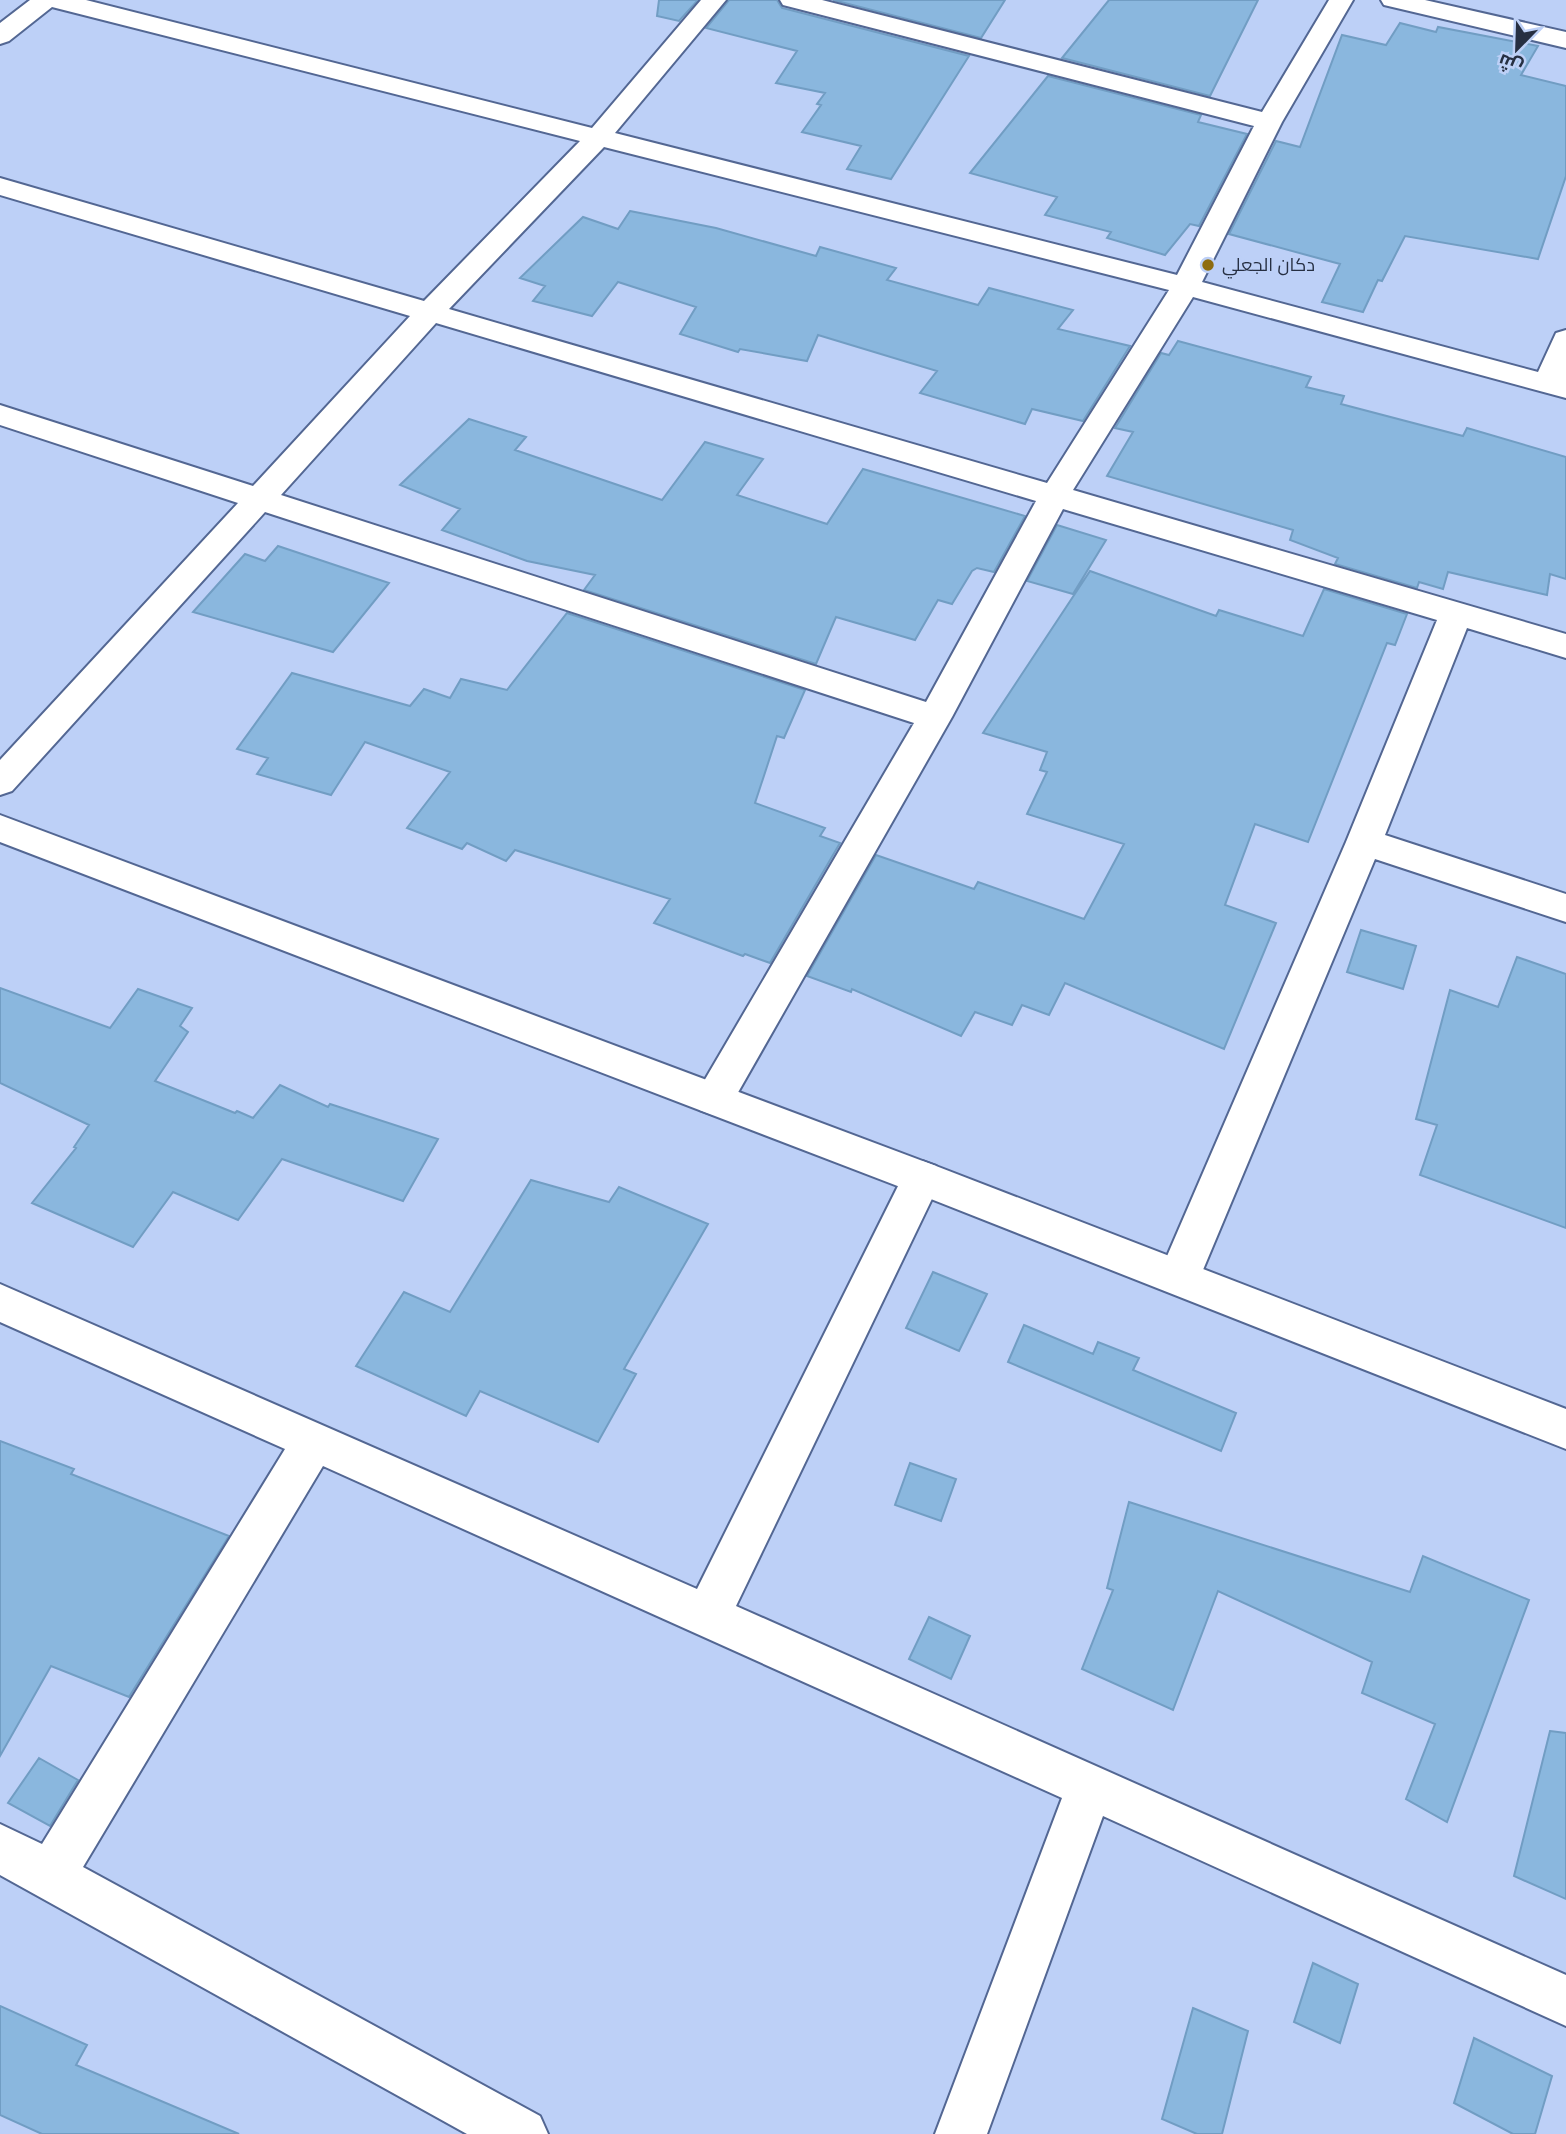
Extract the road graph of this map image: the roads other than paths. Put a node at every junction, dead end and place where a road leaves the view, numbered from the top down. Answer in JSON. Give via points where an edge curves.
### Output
{"nodes":[{"id":1,"x":45,"y":0,"type":"edge"},
{"id":2,"x":56,"y":0,"type":"edge"},
{"id":3,"x":714,"y":0,"type":"edge"},
{"id":4,"x":792,"y":0,"type":"edge"},
{"id":5,"x":1341,"y":0,"type":"edge"},
{"id":6,"x":1393,"y":0,"type":"edge"},
{"id":7,"x":0,"y":36,"type":"edge"},
{"id":8,"x":1566,"y":40,"type":"edge"},
{"id":9,"x":1269,"y":122,"type":"junction"},
{"id":10,"x":597,"y":138,"type":"junction"},
{"id":11,"x":0,"y":186,"type":"edge"},
{"id":12,"x":1186,"y":286,"type":"junction"},
{"id":13,"x":430,"y":312,"type":"junction"},
{"id":14,"x":1566,"y":340,"type":"edge"},
{"id":15,"x":1557,"y":386,"type":"edge"},
{"id":16,"x":0,"y":415,"type":"edge"},
{"id":17,"x":1054,"y":496,"type":"junction"},
{"id":18,"x":258,"y":498,"type":"junction"},
{"id":19,"x":1456,"y":614,"type":"junction"},
{"id":20,"x":1566,"y":646,"type":"edge"},
{"id":21,"x":935,"y":717,"type":"junction"},
{"id":22,"x":0,"y":782,"type":"edge"},
{"id":23,"x":3,"y":832,"type":"edge"},
{"id":24,"x":1364,"y":842,"type":"junction"},
{"id":25,"x":1566,"y":908,"type":"edge"},
{"id":26,"x":714,"y":1099,"type":"junction"},
{"id":27,"x":922,"y":1178,"type":"junction"},
{"id":28,"x":1179,"y":1277,"type":"junction"},
{"id":29,"x":0,"y":1302,"type":"edge"},
{"id":30,"x":1566,"y":1429,"type":"edge"},
{"id":31,"x":314,"y":1441,"type":"junction"},
{"id":32,"x":707,"y":1617,"type":"junction"},
{"id":33,"x":1090,"y":1786,"type":"junction"},
{"id":34,"x":0,"y":1848,"type":"edge"},
{"id":35,"x":51,"y":1875,"type":"junction"},
{"id":36,"x":1566,"y":2001,"type":"edge"},
{"id":37,"x":465,"y":2121,"type":"edge"},
{"id":38,"x":522,"y":2134,"type":"edge"},
{"id":39,"x":961,"y":2134,"type":"edge"}],
"edges":[{"from":1,"to":7,"type":"street"},
{"from":2,"to":10,"type":"street"},
{"from":3,"to":10,"type":"street"},
{"from":4,"to":9,"type":"street"},
{"from":5,"to":9,"type":"street"},
{"from":6,"to":8,"type":"street"},
{"from":9,"to":12,"type":"street"},
{"from":10,"to":12,"type":"street"},
{"from":10,"to":13,"type":"street"},
{"from":11,"to":13,"type":"street"},
{"from":12,"to":15,"type":"street"},
{"from":12,"to":17,"type":"street"},
{"from":13,"to":17,"type":"street"},
{"from":13,"to":18,"type":"street"},
{"from":14,"to":15,"type":"street"},
{"from":16,"to":18,"type":"street"},
{"from":17,"to":19,"type":"street"},
{"from":17,"to":21,"type":"street"},
{"from":18,"to":21,"type":"street"},
{"from":18,"to":22,"type":"street"},
{"from":19,"to":20,"type":"street"},
{"from":19,"to":24,"type":"street"},
{"from":21,"to":26,"type":"street"},
{"from":23,"to":26,"type":"street"},
{"from":24,"to":25,"type":"street"},
{"from":24,"to":28,"type":"street"},
{"from":26,"to":27,"type":"street"},
{"from":27,"to":28,"type":"street"},
{"from":27,"to":32,"type":"street"},
{"from":28,"to":30,"type":"street"},
{"from":29,"to":31,"type":"street"},
{"from":31,"to":32,"type":"street"},
{"from":31,"to":35,"type":"street"},
{"from":32,"to":33,"type":"street"},
{"from":33,"to":36,"type":"street"},
{"from":33,"to":39,"type":"street"},
{"from":34,"to":35,"type":"street"},
{"from":35,"to":37,"type":"street"},
{"from":37,"to":38,"type":"street"}]}
